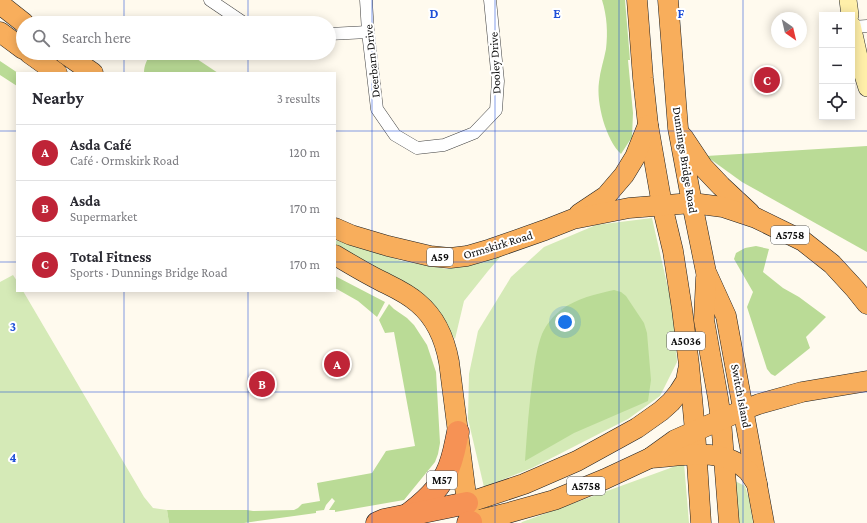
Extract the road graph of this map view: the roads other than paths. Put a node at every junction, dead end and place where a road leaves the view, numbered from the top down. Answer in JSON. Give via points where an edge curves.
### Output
{"nodes":[{"id":1,"x":210,"y":0,"type":"edge"},
{"id":2,"x":366,"y":0,"type":"edge"},
{"id":3,"x":490,"y":0,"type":"edge"},
{"id":4,"x":637,"y":0,"type":"edge"},
{"id":5,"x":668,"y":0,"type":"edge"},
{"id":6,"x":848,"y":0,"type":"edge"},
{"id":7,"x":0,"y":4,"type":"edge"},
{"id":8,"x":850,"y":12,"type":"edge"},
{"id":9,"x":234,"y":16,"type":"edge"},
{"id":10,"x":16,"y":17,"type":"edge"},
{"id":11,"x":855,"y":26,"type":"edge"},
{"id":12,"x":867,"y":26,"type":"edge"},
{"id":13,"x":0,"y":32,"type":"edge"},
{"id":14,"x":368,"y":32,"type":"junction"},
{"id":15,"x":336,"y":34,"type":"edge"},
{"id":16,"x":855,"y":39,"type":"edge"},
{"id":17,"x":16,"y":44,"type":"edge"},
{"id":18,"x":39,"y":60,"type":"edge"},
{"id":19,"x":74,"y":60,"type":"edge"},
{"id":20,"x":56,"y":72,"type":"edge"},
{"id":21,"x":92,"y":72,"type":"edge"},
{"id":22,"x":867,"y":88,"type":"edge"},
{"id":23,"x":648,"y":125,"type":"junction"},
{"id":24,"x":678,"y":128,"type":"junction"},
{"id":25,"x":444,"y":145,"type":"joint"},
{"id":26,"x":692,"y":203,"type":"junction"},
{"id":27,"x":662,"y":205,"type":"junction"},
{"id":28,"x":756,"y":218,"type":"junction"},
{"id":29,"x":573,"y":219,"type":"junction"},
{"id":30,"x":336,"y":228,"type":"edge"},
{"id":31,"x":336,"y":257,"type":"edge"},
{"id":32,"x":706,"y":272,"type":"junction"},
{"id":33,"x":867,"y":304,"type":"edge"},
{"id":34,"x":689,"y":365,"type":"junction"},
{"id":35,"x":867,"y":381,"type":"edge"},
{"id":36,"x":743,"y":410,"type":"junction"},
{"id":37,"x":721,"y":420,"type":"junction"},
{"id":38,"x":695,"y":431,"type":"junction"},
{"id":39,"x":458,"y":432,"type":"junction"},
{"id":40,"x":696,"y":454,"type":"junction"},
{"id":41,"x":650,"y":458,"type":"junction"},
{"id":42,"x":724,"y":458,"type":"junction"},
{"id":43,"x":757,"y":484,"type":"junction"},
{"id":44,"x":406,"y":516,"type":"junction"},
{"id":45,"x":515,"y":516,"type":"edge"},
{"id":46,"x":469,"y":518,"type":"edge"},
{"id":47,"x":377,"y":523,"type":"edge"},
{"id":48,"x":701,"y":523,"type":"edge"},
{"id":49,"x":729,"y":523,"type":"edge"},
{"id":50,"x":764,"y":523,"type":"edge"}],
"edges":[{"from":1,"to":9,"type":"street"},
{"from":2,"to":14,"type":"street","name":"Deerbarn Drive"},
{"from":3,"to":25,"type":"street","name":"Dooley Drive","via":[[498,81],[496,110],[474,133]]},
{"from":4,"to":23,"type":"highway","number":"A5036"},
{"from":5,"to":24,"type":"highway","name":"Dunnings Bridge Road"},
{"from":6,"to":8,"type":"main road"},
{"from":7,"to":10,"type":"highway"},
{"from":11,"to":12,"type":"street"},
{"from":13,"to":17,"type":"highway"},
{"from":14,"to":15,"type":"street"},
{"from":14,"to":25,"type":"street","name":"Deerbarn Drive","via":[[377,109],[395,135],[417,148]]},
{"from":16,"to":22,"type":"main road"},
{"from":18,"to":20,"type":"highway"},
{"from":19,"to":21,"type":"highway"},
{"from":23,"to":27,"type":"highway","number":"A5036"},
{"from":23,"to":29,"type":"highway","via":[[635,157],[624,175],[606,196]]},
{"from":24,"to":26,"type":"highway","name":"Dunnings Bridge Road"},
{"from":24,"to":28,"type":"highway","number":"A5758","via":[[703,167]]},
{"from":26,"to":27,"type":"highway"},
{"from":26,"to":28,"type":"highway","number":"A5758","via":[[723,207]]},
{"from":26,"to":32,"type":"highway","name":"Dunnings Bridge Road"},
{"from":27,"to":29,"type":"highway","number":"A59","via":[[629,208]]},
{"from":27,"to":34,"type":"highway","number":"A5036","via":[[673,251]]},
{"from":28,"to":33,"type":"highway","number":"A5758","via":[[803,241],[832,264]]},
{"from":29,"to":30,"type":"highway","name":"Ormskirk Road","number":"A59","via":[[485,251],[450,258],[388,246]]},
{"from":31,"to":39,"type":"highway","via":[[409,296],[435,322],[447,349]]},
{"from":32,"to":36,"type":"highway","name":"Switch Island","via":[[726,316]]},
{"from":32,"to":37,"type":"highway","via":[[704,320]]},
{"from":34,"to":38,"type":"highway","number":"A5036"},
{"from":34,"to":46,"type":"highway","via":[[686,381],[671,402],[637,428],[577,461],[524,484]]},
{"from":35,"to":36,"type":"highway","number":"A5758","via":[[802,392]]},
{"from":36,"to":37,"type":"highway","number":"A5758"},
{"from":36,"to":43,"type":"highway","name":"Switch Island"},
{"from":37,"to":38,"type":"highway","number":"A5758"},
{"from":37,"to":42,"type":"highway"},
{"from":38,"to":40,"type":"highway","number":"A5036"},
{"from":38,"to":41,"type":"highway","number":"A5758","via":[[675,440]]},
{"from":39,"to":44,"type":"highway","number":"M57","via":[[446,474],[436,490]]},
{"from":39,"to":46,"type":"highway"},
{"from":40,"to":41,"type":"highway"},
{"from":40,"to":42,"type":"highway"},
{"from":40,"to":48,"type":"highway","number":"A5036"},
{"from":41,"to":45,"type":"highway","number":"A5758"},
{"from":42,"to":43,"type":"highway","via":[[748,472]]},
{"from":42,"to":49,"type":"highway"},
{"from":43,"to":50,"type":"highway","name":"Switch Island"},
{"from":44,"to":46,"type":"highway","number":"M57"},
{"from":44,"to":47,"type":"highway","number":"M57"},
{"from":45,"to":46,"type":"highway"}]}
